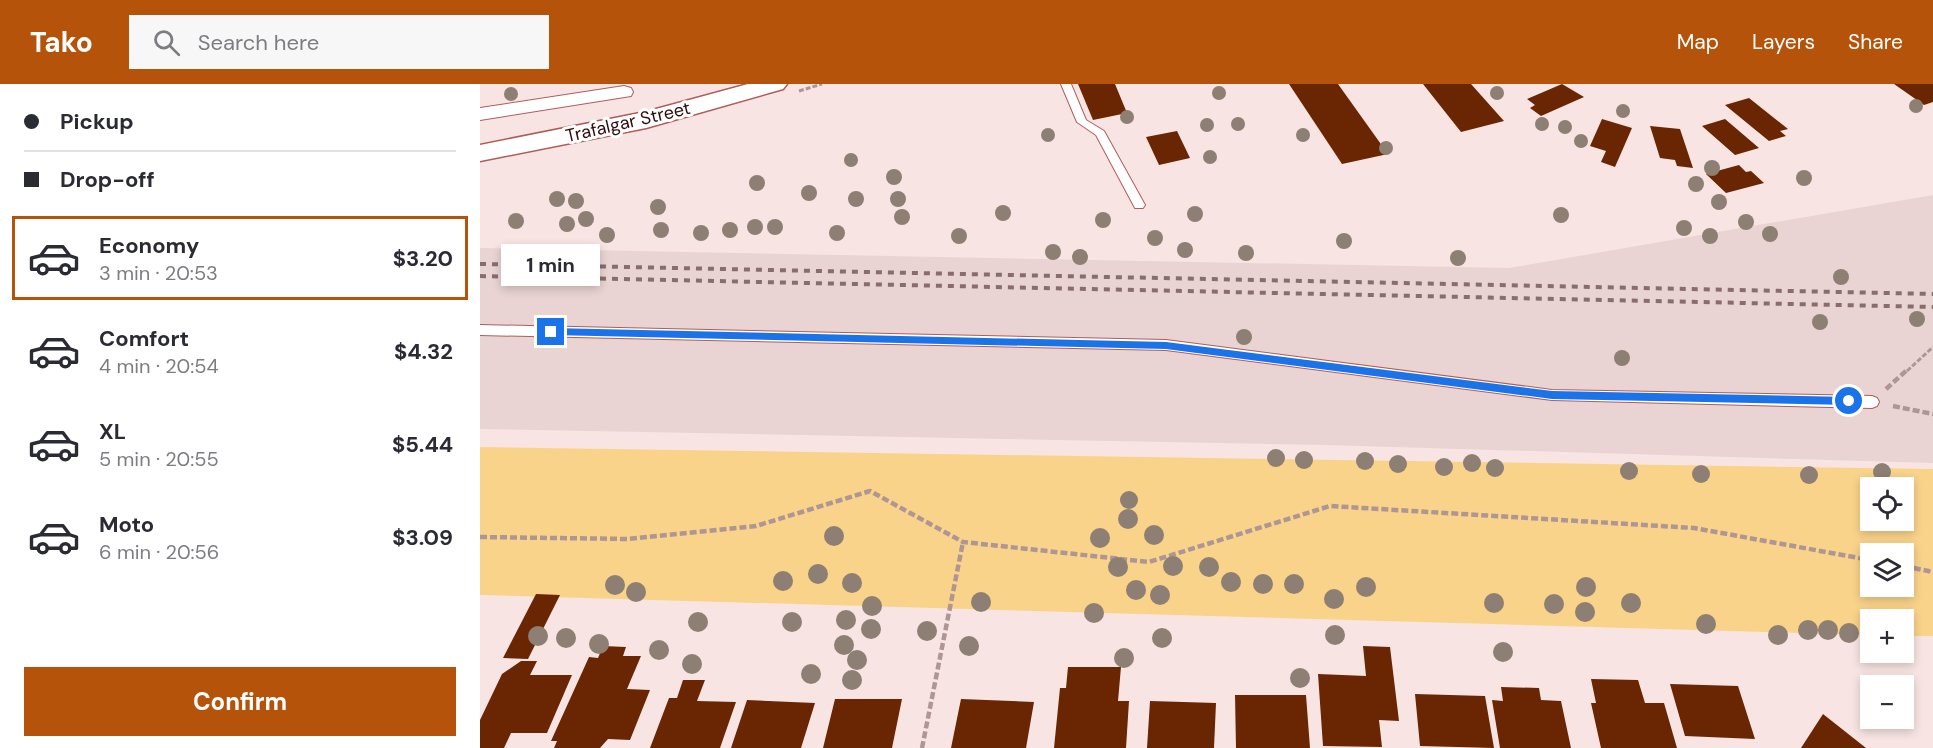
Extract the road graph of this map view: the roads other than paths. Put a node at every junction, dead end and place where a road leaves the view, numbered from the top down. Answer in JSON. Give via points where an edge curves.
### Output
{"nodes":[{"id":1,"x":775,"y":84,"type":"edge"},
{"id":2,"x":1066,"y":84,"type":"edge"},
{"id":3,"x":624,"y":92,"type":"dead end"},
{"id":4,"x":480,"y":114,"type":"edge"},
{"id":5,"x":480,"y":153,"type":"edge"},
{"id":6,"x":1139,"y":205,"type":"dead end"},
{"id":7,"x":480,"y":330,"type":"edge"},
{"id":8,"x":1872,"y":402,"type":"road end"}],
"edges":[{"from":1,"to":5,"type":"main road","name":"Trafalgar Street","via":[[646,120]]},
{"from":2,"to":6,"type":"lane","via":[[1082,122],[1100,133]]},
{"from":3,"to":4,"type":"street"},
{"from":7,"to":8,"type":"lane","via":[[1166,345],[1552,395]]}]}
